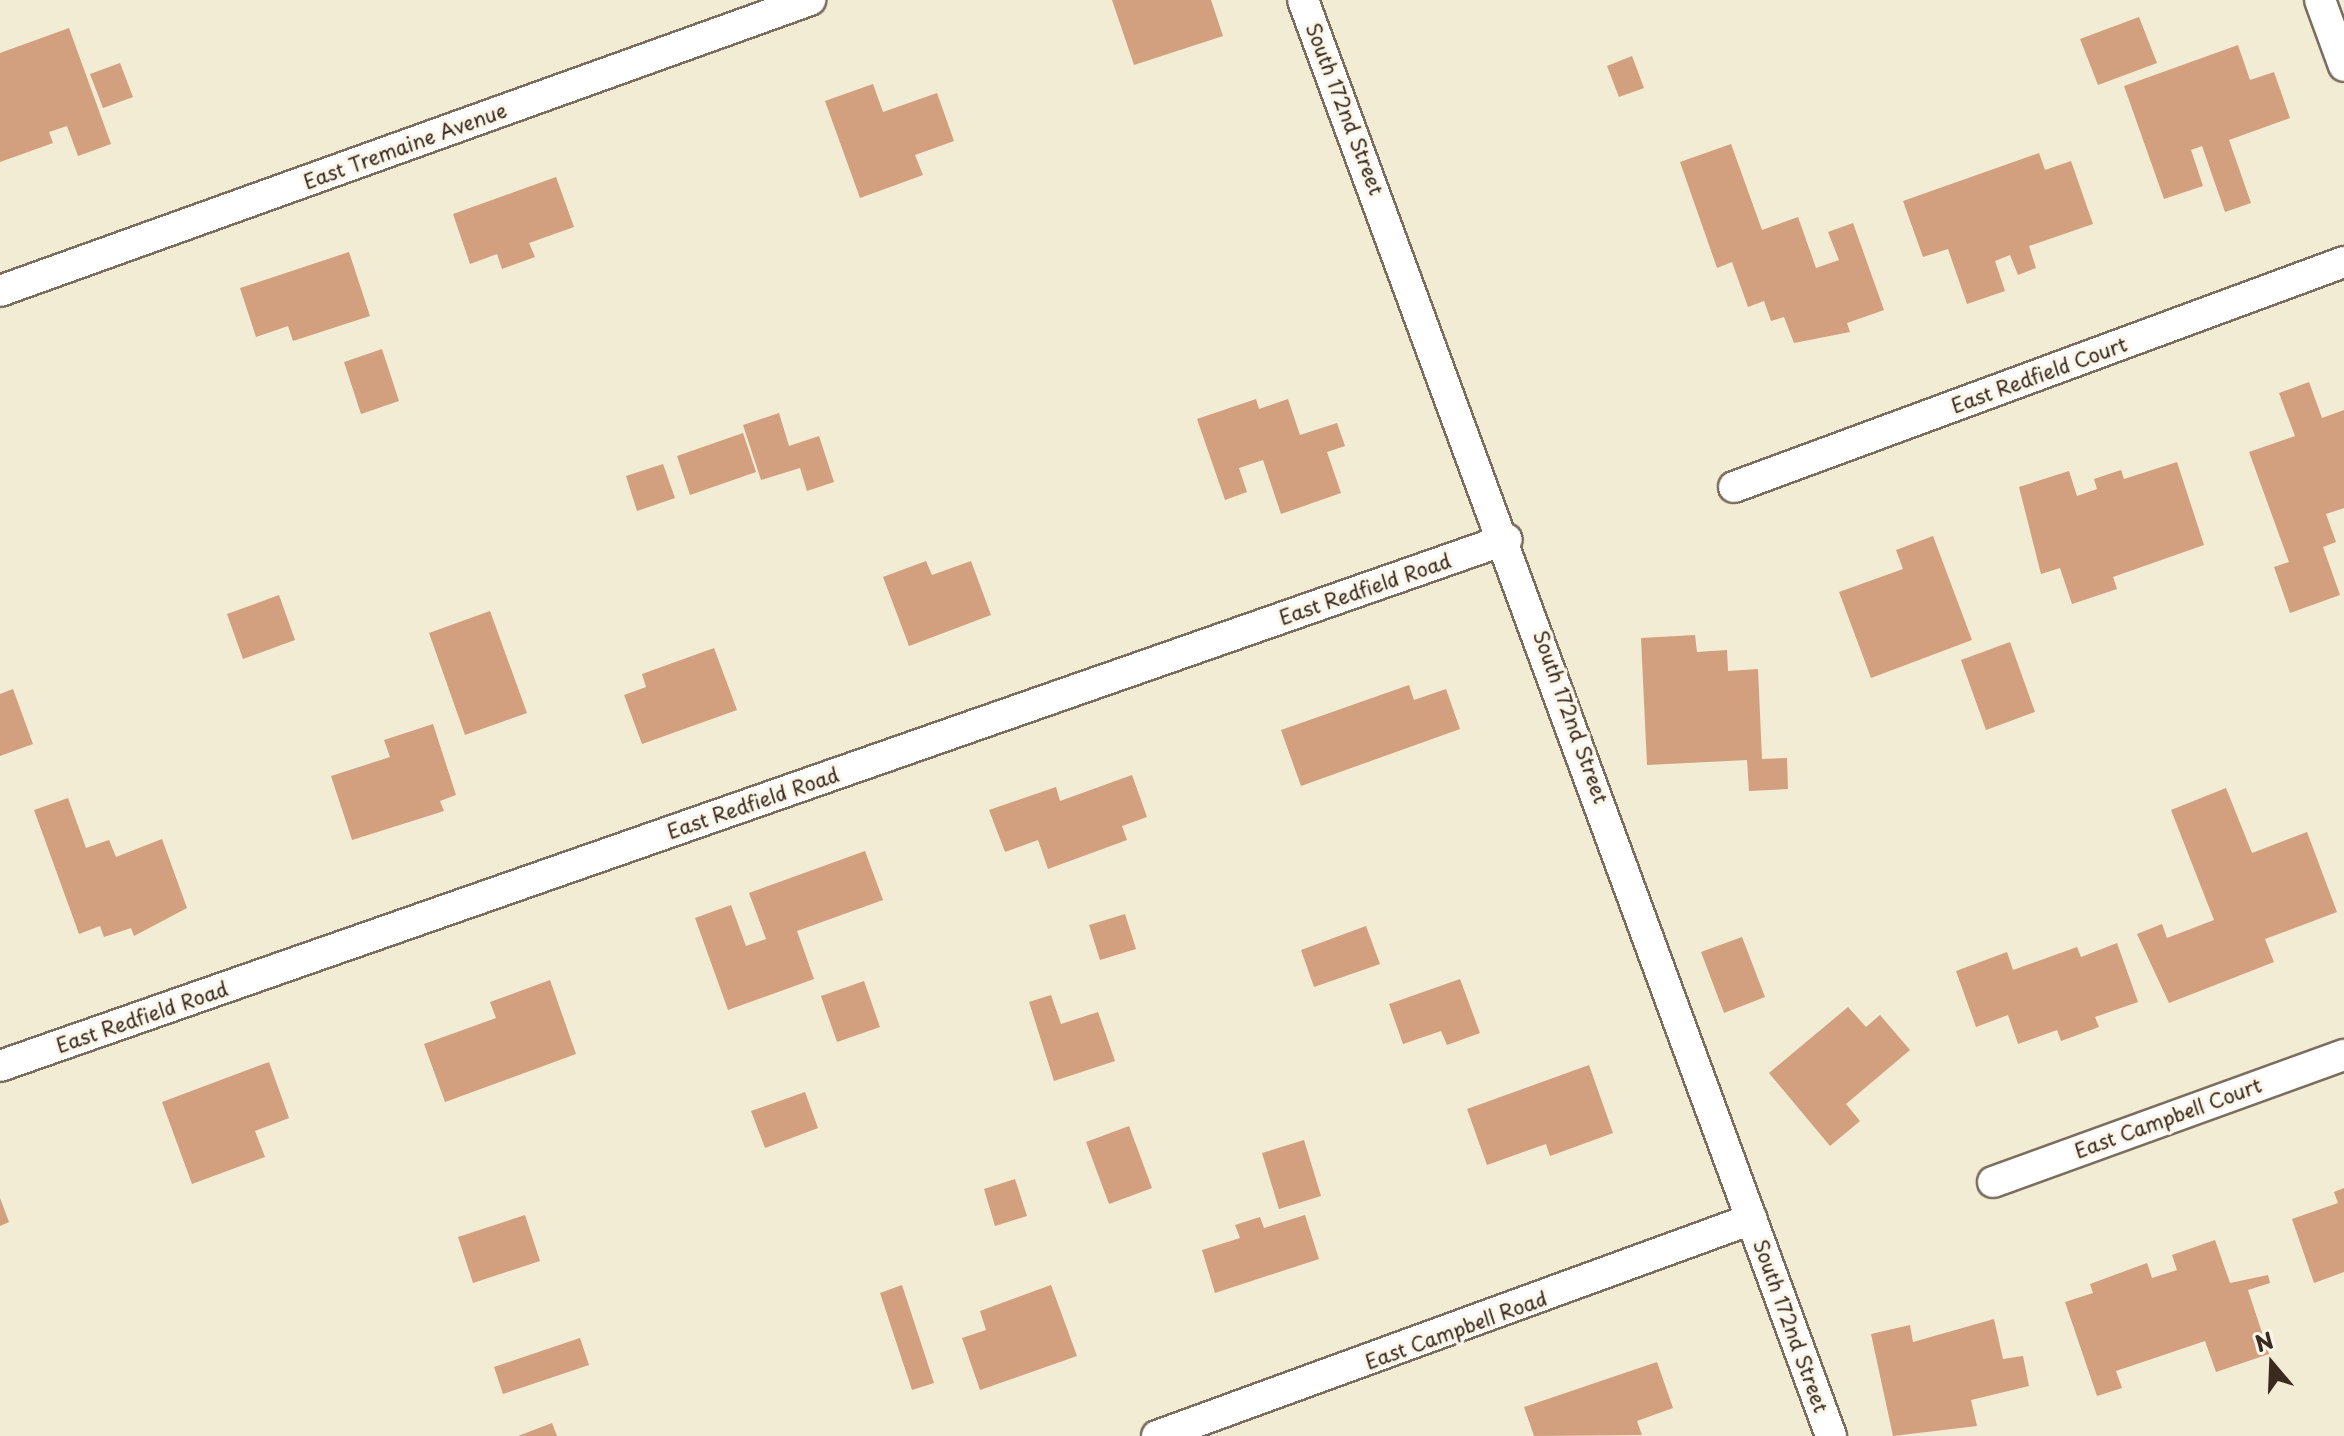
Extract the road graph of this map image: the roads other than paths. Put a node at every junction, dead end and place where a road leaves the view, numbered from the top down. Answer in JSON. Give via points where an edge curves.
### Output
{"nodes":[{"id":1,"x":810,"y":0,"type":"edge"},
{"id":2,"x":1303,"y":0,"type":"edge"},
{"id":3,"x":2320,"y":0,"type":"edge"},
{"id":4,"x":2344,"y":66,"type":"edge"},
{"id":5,"x":2344,"y":262,"type":"edge"},
{"id":6,"x":0,"y":291,"type":"edge"},
{"id":7,"x":1734,"y":487,"type":"dead end"},
{"id":8,"x":1507,"y":539,"type":"junction"},
{"id":9,"x":2344,"y":1055,"type":"edge"},
{"id":10,"x":0,"y":1066,"type":"edge"},
{"id":11,"x":1993,"y":1182,"type":"dead end"},
{"id":12,"x":1752,"y":1219,"type":"junction"},
{"id":13,"x":1157,"y":1436,"type":"edge"},
{"id":14,"x":1831,"y":1436,"type":"edge"}],
"edges":[{"from":1,"to":6,"type":"street","name":"East Tremaine Avenue"},
{"from":2,"to":8,"type":"street","name":"South 172nd Street"},
{"from":3,"to":4,"type":"street"},
{"from":5,"to":7,"type":"street","name":"East Redfield Court"},
{"from":8,"to":10,"type":"street","name":"East Redfield Road"},
{"from":8,"to":12,"type":"street","name":"South 172nd Street"},
{"from":9,"to":11,"type":"street","name":"East Campbell Court"},
{"from":12,"to":13,"type":"street","name":"East Campbell Road"},
{"from":12,"to":14,"type":"street","name":"South 172nd Street"}]}
